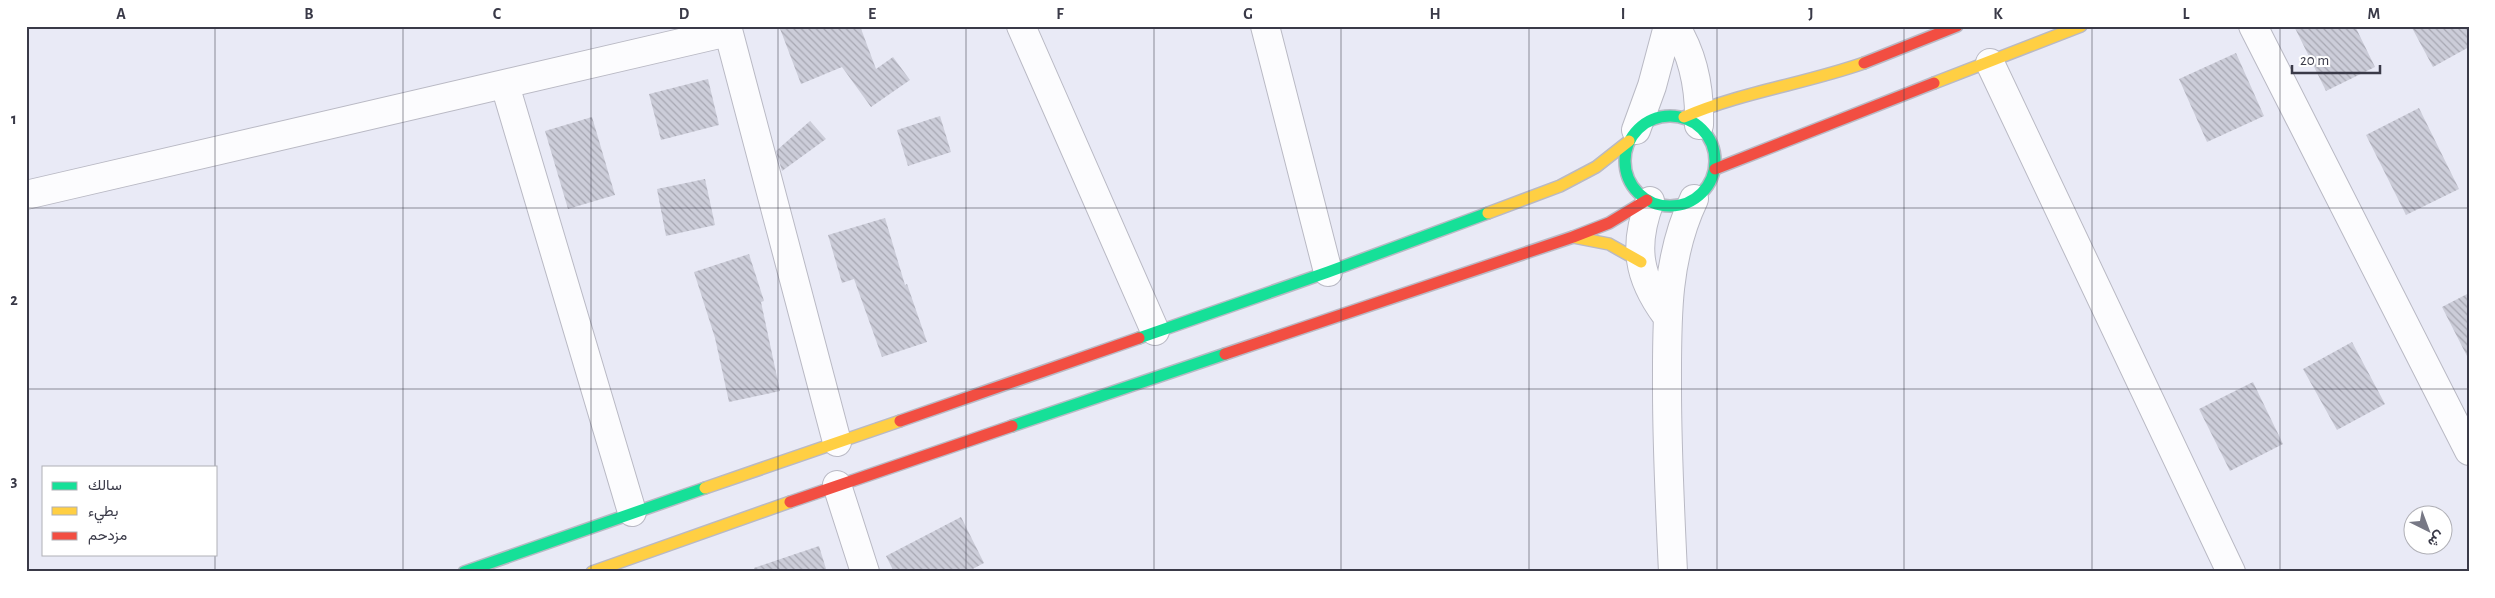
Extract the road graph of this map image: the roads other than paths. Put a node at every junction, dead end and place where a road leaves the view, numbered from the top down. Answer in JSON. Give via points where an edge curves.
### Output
{"nodes":[{"id":1,"x":1021,"y":26,"type":"edge"},
{"id":2,"x":1265,"y":26,"type":"edge"},
{"id":3,"x":1668,"y":26,"type":"edge"},
{"id":4,"x":1675,"y":26,"type":"edge"},
{"id":5,"x":1957,"y":26,"type":"edge"},
{"id":6,"x":2081,"y":26,"type":"edge"},
{"id":7,"x":2253,"y":26,"type":"edge"},
{"id":8,"x":728,"y":29,"type":"edge"},
{"id":9,"x":1990,"y":63,"type":"junction"},
{"id":10,"x":504,"y":85,"type":"junction"},
{"id":11,"x":1694,"y":117,"type":"junction"},
{"id":12,"x":1633,"y":136,"type":"junction"},
{"id":13,"x":1715,"y":168,"type":"junction"},
{"id":14,"x":26,"y":195,"type":"edge"},
{"id":15,"x":1694,"y":199,"type":"junction"},
{"id":16,"x":1649,"y":201,"type":"junction"},
{"id":17,"x":1574,"y":236,"type":"junction"},
{"id":18,"x":1641,"y":262,"type":"junction"},
{"id":19,"x":1328,"y":272,"type":"junction"},
{"id":20,"x":1666,"y":315,"type":"junction"},
{"id":21,"x":1155,"y":331,"type":"junction"},
{"id":22,"x":837,"y":442,"type":"junction"},
{"id":23,"x":2469,"y":452,"type":"edge"},
{"id":24,"x":837,"y":485,"type":"junction"},
{"id":25,"x":632,"y":512,"type":"junction"},
{"id":26,"x":464,"y":572,"type":"edge"},
{"id":27,"x":592,"y":572,"type":"edge"},
{"id":28,"x":865,"y":572,"type":"edge"},
{"id":29,"x":1673,"y":572,"type":"edge"},
{"id":30,"x":2231,"y":572,"type":"edge"}],
"edges":[{"from":1,"to":21,"type":"street"},
{"from":2,"to":19,"type":"street"},
{"from":3,"to":12,"type":"street","via":[[1652,86]]},
{"from":4,"to":11,"type":"street","via":[[1694,69]]},
{"from":5,"to":11,"type":"street","via":[[1817,78],[1739,96]]},
{"from":6,"to":9,"type":"street"},
{"from":7,"to":23,"type":"street"},
{"from":8,"to":10,"type":"street"},
{"from":8,"to":22,"type":"street"},
{"from":9,"to":13,"type":"street"},
{"from":9,"to":30,"type":"street"},
{"from":10,"to":14,"type":"street"},
{"from":10,"to":25,"type":"street"},
{"from":11,"to":12,"type":"street","via":[[1667,115],[1650,120]]},
{"from":11,"to":13,"type":"street","via":[[1713,145]]},
{"from":12,"to":16,"type":"street","via":[[1625,157],[1626,174],[1634,189]]},
{"from":12,"to":19,"type":"street","via":[[1596,167],[1560,186]]},
{"from":13,"to":15,"type":"street","via":[[1711,181]]},
{"from":15,"to":16,"type":"street","via":[[1672,206]]},
{"from":15,"to":20,"type":"street","via":[[1683,221],[1675,251]]},
{"from":16,"to":17,"type":"street","via":[[1609,223]]},
{"from":16,"to":18,"type":"street","via":[[1641,234]]},
{"from":17,"to":18,"type":"street","via":[[1609,244]]},
{"from":17,"to":24,"type":"street"},
{"from":18,"to":20,"type":"street","via":[[1646,282]]},
{"from":19,"to":21,"type":"street"},
{"from":20,"to":29,"type":"street"},
{"from":21,"to":22,"type":"street"},
{"from":22,"to":25,"type":"street"},
{"from":24,"to":27,"type":"street"},
{"from":24,"to":28,"type":"street"},
{"from":25,"to":26,"type":"street"}]}
